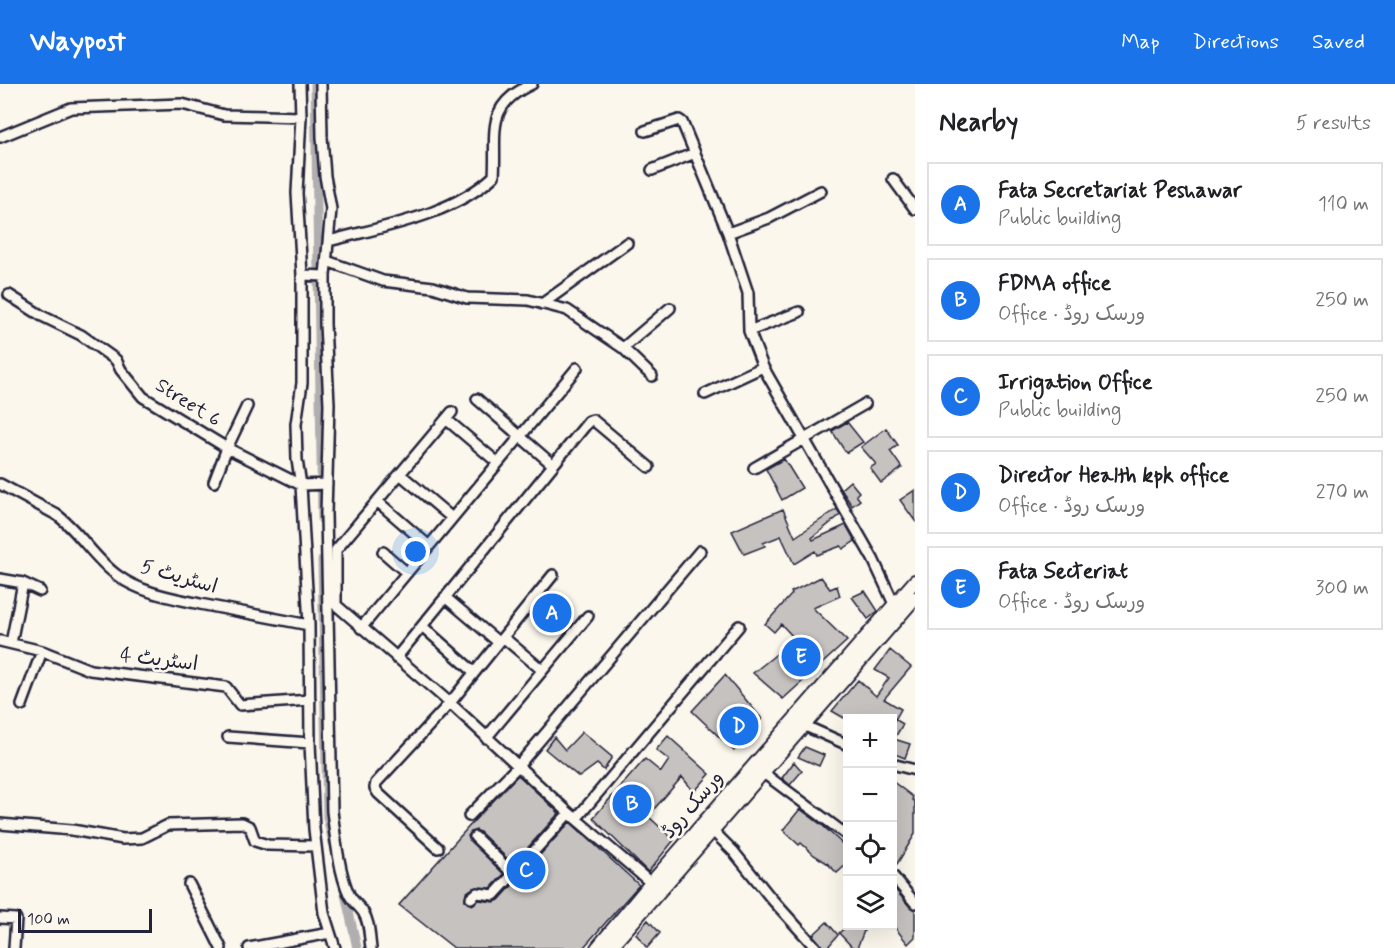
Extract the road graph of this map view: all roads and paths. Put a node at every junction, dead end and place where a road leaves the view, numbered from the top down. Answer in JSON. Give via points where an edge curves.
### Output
{"nodes":[{"id":1,"x":532,"y":84,"type":"edge"},
{"id":2,"x":320,"y":87,"type":"edge"},
{"id":3,"x":301,"y":88,"type":"edge"},
{"id":4,"x":301,"y":117,"type":"junction"},
{"id":5,"x":645,"y":131,"type":"dead end"},
{"id":6,"x":0,"y":137,"type":"edge"},
{"id":7,"x":695,"y":153,"type":"junction"},
{"id":8,"x":652,"y":170,"type":"dead end"},
{"id":9,"x":893,"y":180,"type":"dead end"},
{"id":10,"x":821,"y":190,"type":"dead end"},
{"id":11,"x":915,"y":209,"type":"edge"},
{"id":12,"x":729,"y":232,"type":"junction"},
{"id":13,"x":330,"y":241,"type":"junction"},
{"id":14,"x":627,"y":243,"type":"dead end"},
{"id":15,"x":327,"y":261,"type":"junction"},
{"id":16,"x":302,"y":275,"type":"junction"},
{"id":17,"x":325,"y":276,"type":"junction"},
{"id":18,"x":9,"y":295,"type":"dead end"},
{"id":19,"x":542,"y":304,"type":"junction"},
{"id":20,"x":670,"y":309,"type":"dead end"},
{"id":21,"x":799,"y":312,"type":"dead end"},
{"id":22,"x":749,"y":331,"type":"junction"},
{"id":23,"x":623,"y":348,"type":"junction"},
{"id":24,"x":763,"y":367,"type":"junction"},
{"id":25,"x":577,"y":368,"type":"dead end"},
{"id":26,"x":652,"y":376,"type":"dead end"},
{"id":27,"x":705,"y":394,"type":"dead end"},
{"id":28,"x":477,"y":399,"type":"dead end"},
{"id":29,"x":865,"y":404,"type":"dead end"},
{"id":30,"x":247,"y":406,"type":"dead end"},
{"id":31,"x":520,"y":436,"type":"junction"},
{"id":32,"x":804,"y":440,"type":"junction"},
{"id":33,"x":227,"y":448,"type":"junction"},
{"id":34,"x":498,"y":463,"type":"junction"},
{"id":35,"x":552,"y":464,"type":"junction"},
{"id":36,"x":649,"y":467,"type":"dead end"},
{"id":37,"x":754,"y":468,"type":"dead end"},
{"id":38,"x":400,"y":474,"type":"junction"},
{"id":39,"x":214,"y":482,"type":"dead end"},
{"id":40,"x":0,"y":484,"type":"edge"},
{"id":41,"x":326,"y":484,"type":"junction"},
{"id":42,"x":302,"y":485,"type":"junction"},
{"id":43,"x":377,"y":501,"type":"junction"},
{"id":44,"x":452,"y":518,"type":"junction"},
{"id":45,"x":429,"y":546,"type":"junction"},
{"id":46,"x":700,"y":550,"type":"dead end"},
{"id":47,"x":383,"y":552,"type":"dead end"},
{"id":48,"x":407,"y":573,"type":"junction"},
{"id":49,"x":553,"y":575,"type":"dead end"},
{"id":50,"x":0,"y":579,"type":"edge"},
{"id":51,"x":915,"y":581,"type":"edge"},
{"id":52,"x":23,"y":583,"type":"junction"},
{"id":53,"x":40,"y":591,"type":"dead end"},
{"id":54,"x":445,"y":597,"type":"junction"},
{"id":55,"x":915,"y":598,"type":"edge"},
{"id":56,"x":894,"y":604,"type":"junction"},
{"id":57,"x":588,"y":616,"type":"dead end"},
{"id":58,"x":309,"y":625,"type":"junction"},
{"id":59,"x":739,"y":626,"type":"dead end"},
{"id":60,"x":422,"y":627,"type":"junction"},
{"id":61,"x":361,"y":628,"type":"junction"},
{"id":62,"x":500,"y":639,"type":"junction"},
{"id":63,"x":0,"y":641,"type":"edge"},
{"id":64,"x":11,"y":643,"type":"junction"},
{"id":65,"x":42,"y":651,"type":"junction"},
{"id":66,"x":396,"y":658,"type":"junction"},
{"id":67,"x":542,"y":670,"type":"junction"},
{"id":68,"x":474,"y":672,"type":"junction"},
{"id":69,"x":310,"y":700,"type":"junction"},
{"id":70,"x":450,"y":703,"type":"junction"},
{"id":71,"x":22,"y":705,"type":"dead end"},
{"id":72,"x":803,"y":725,"type":"junction"},
{"id":73,"x":228,"y":737,"type":"dead end"},
{"id":74,"x":486,"y":738,"type":"junction"},
{"id":75,"x":310,"y":743,"type":"junction"},
{"id":76,"x":843,"y":743,"type":"edge"},
{"id":77,"x":897,"y":765,"type":"edge"},
{"id":78,"x":518,"y":766,"type":"junction"},
{"id":79,"x":915,"y":770,"type":"edge"},
{"id":80,"x":762,"y":772,"type":"junction"},
{"id":81,"x":469,"y":816,"type":"dead end"},
{"id":82,"x":572,"y":816,"type":"junction"},
{"id":83,"x":0,"y":824,"type":"edge"},
{"id":84,"x":712,"y":830,"type":"junction"},
{"id":85,"x":843,"y":832,"type":"edge"},
{"id":86,"x":475,"y":837,"type":"dead end"},
{"id":87,"x":316,"y":846,"type":"junction"},
{"id":88,"x":438,"y":848,"type":"dead end"},
{"id":89,"x":513,"y":874,"type":"junction"},
{"id":90,"x":893,"y":876,"type":"edge"},
{"id":91,"x":189,"y":884,"type":"dead end"},
{"id":92,"x":655,"y":887,"type":"junction"},
{"id":93,"x":471,"y":898,"type":"dead end"},
{"id":94,"x":915,"y":903,"type":"edge"},
{"id":95,"x":0,"y":918,"type":"edge"},
{"id":96,"x":330,"y":933,"type":"junction"},
{"id":97,"x":14,"y":948,"type":"edge"},
{"id":98,"x":221,"y":948,"type":"edge"},
{"id":99,"x":249,"y":948,"type":"edge"},
{"id":100,"x":335,"y":948,"type":"edge"},
{"id":101,"x":372,"y":948,"type":"edge"},
{"id":102,"x":597,"y":948,"type":"edge"},
{"id":103,"x":610,"y":948,"type":"edge"},
{"id":104,"x":816,"y":948,"type":"edge"}],
"edges":[{"from":1,"to":13,"type":"street","via":[[518,90],[500,107],[494,127],[494,176],[482,187],[434,212]]},
{"from":2,"to":3,"type":"street"},
{"from":2,"to":13,"type":"street","via":[[331,208]]},
{"from":3,"to":4,"type":"street"},
{"from":4,"to":6,"type":"street","via":[[224,115],[182,104],[71,108]]},
{"from":4,"to":16,"type":"street","via":[[297,193]]},
{"from":5,"to":7,"type":"street","via":[[679,120]]},
{"from":7,"to":8,"type":"street"},
{"from":7,"to":12,"type":"street"},
{"from":9,"to":11,"type":"street"},
{"from":10,"to":12,"type":"street","via":[[769,218]]},
{"from":12,"to":22,"type":"street","via":[[748,293]]},
{"from":13,"to":15,"type":"street"},
{"from":14,"to":19,"type":"street"},
{"from":15,"to":17,"type":"street"},
{"from":15,"to":19,"type":"street","via":[[383,281],[433,287],[467,298]]},
{"from":16,"to":17,"type":"street"},
{"from":16,"to":42,"type":"street","via":[[302,383],[296,424]]},
{"from":17,"to":41,"type":"street","via":[[329,404]]},
{"from":18,"to":33,"type":"street","name":"Street 6","via":[[81,335],[116,360],[142,397]]},
{"from":19,"to":23,"type":"street","via":[[567,310]]},
{"from":20,"to":23,"type":"street"},
{"from":21,"to":22,"type":"street"},
{"from":22,"to":24,"type":"street"},
{"from":23,"to":26,"type":"street"},
{"from":24,"to":27,"type":"street"},
{"from":24,"to":32,"type":"street"},
{"from":25,"to":31,"type":"street"},
{"from":28,"to":31,"type":"street"},
{"from":29,"to":32,"type":"street"},
{"from":30,"to":33,"type":"street"},
{"from":31,"to":34,"type":"street"},
{"from":31,"to":35,"type":"street"},
{"from":32,"to":37,"type":"street"},
{"from":32,"to":56,"type":"street","via":[[873,559]]},
{"from":33,"to":39,"type":"street"},
{"from":33,"to":42,"type":"street","name":"Street 6"},
{"from":34,"to":38,"type":"street","via":[[449,416]]},
{"from":34,"to":44,"type":"street"},
{"from":35,"to":36,"type":"street","via":[[591,420]]},
{"from":35,"to":54,"type":"street"},
{"from":38,"to":43,"type":"street"},
{"from":38,"to":44,"type":"street"},
{"from":40,"to":58,"type":"street","name":"اسٹریٹ 5","via":[[57,515],[99,560],[139,588]]},
{"from":41,"to":42,"type":"street"},
{"from":41,"to":101,"type":"street","via":[[332,811],[343,875],[349,894],[369,925]]},
{"from":42,"to":58,"type":"street"},
{"from":43,"to":45,"type":"street"},
{"from":43,"to":61,"type":"street","via":[[336,550],[335,602]]},
{"from":44,"to":45,"type":"street"},
{"from":45,"to":48,"type":"street"},
{"from":46,"to":78,"type":"street"},
{"from":47,"to":48,"type":"street"},
{"from":48,"to":61,"type":"street"},
{"from":49,"to":62,"type":"street"},
{"from":50,"to":52,"type":"street"},
{"from":51,"to":56,"type":"main road","name":"ورسک روڈ"},
{"from":52,"to":53,"type":"street"},
{"from":52,"to":64,"type":"street"},
{"from":54,"to":60,"type":"street"},
{"from":54,"to":62,"type":"street"},
{"from":55,"to":72,"type":"main road","name":"ورسک روڈ"},
{"from":56,"to":92,"type":"main road","name":"ورسک روڈ"},
{"from":57,"to":67,"type":"street"},
{"from":58,"to":69,"type":"street"},
{"from":59,"to":82,"type":"street"},
{"from":60,"to":66,"type":"street"},
{"from":60,"to":68,"type":"street"},
{"from":61,"to":66,"type":"street"},
{"from":62,"to":67,"type":"street"},
{"from":62,"to":68,"type":"street"},
{"from":63,"to":64,"type":"street","name":"اسٹریٹ 4"},
{"from":64,"to":65,"type":"street","name":"اسٹریٹ 4"},
{"from":65,"to":69,"type":"street","name":"اسٹریٹ 4","via":[[90,669],[226,687],[240,705]]},
{"from":65,"to":71,"type":"street"},
{"from":66,"to":70,"type":"street"},
{"from":67,"to":74,"type":"street"},
{"from":68,"to":70,"type":"street"},
{"from":69,"to":75,"type":"street"},
{"from":70,"to":74,"type":"street"},
{"from":70,"to":88,"type":"street","via":[[375,788]]},
{"from":72,"to":76,"type":"street"},
{"from":72,"to":80,"type":"main road","name":"ورسک روڈ"},
{"from":73,"to":75,"type":"street"},
{"from":74,"to":78,"type":"street"},
{"from":75,"to":87,"type":"street"},
{"from":77,"to":79,"type":"street"},
{"from":78,"to":81,"type":"street"},
{"from":78,"to":82,"type":"street"},
{"from":80,"to":84,"type":"main road","name":"ورسک روڈ"},
{"from":80,"to":85,"type":"street"},
{"from":82,"to":89,"type":"street"},
{"from":82,"to":92,"type":"street"},
{"from":83,"to":87,"type":"street","via":[[123,839],[142,838],[168,825],[242,823],[250,827],[255,841]]},
{"from":84,"to":92,"type":"main road","name":"ورسک روڈ"},
{"from":84,"to":104,"type":"street"},
{"from":86,"to":89,"type":"street"},
{"from":87,"to":96,"type":"street"},
{"from":89,"to":93,"type":"street","via":[[494,895],[477,893]]},
{"from":90,"to":94,"type":"street"},
{"from":91,"to":98,"type":"street"},
{"from":92,"to":102,"type":"main road","name":"ورسک روڈ"},
{"from":92,"to":103,"type":"main road","name":"ورسک روڈ"},
{"from":95,"to":97,"type":"street","via":[[16,919]]},
{"from":96,"to":99,"type":"street"},
{"from":96,"to":100,"type":"street"}]}
